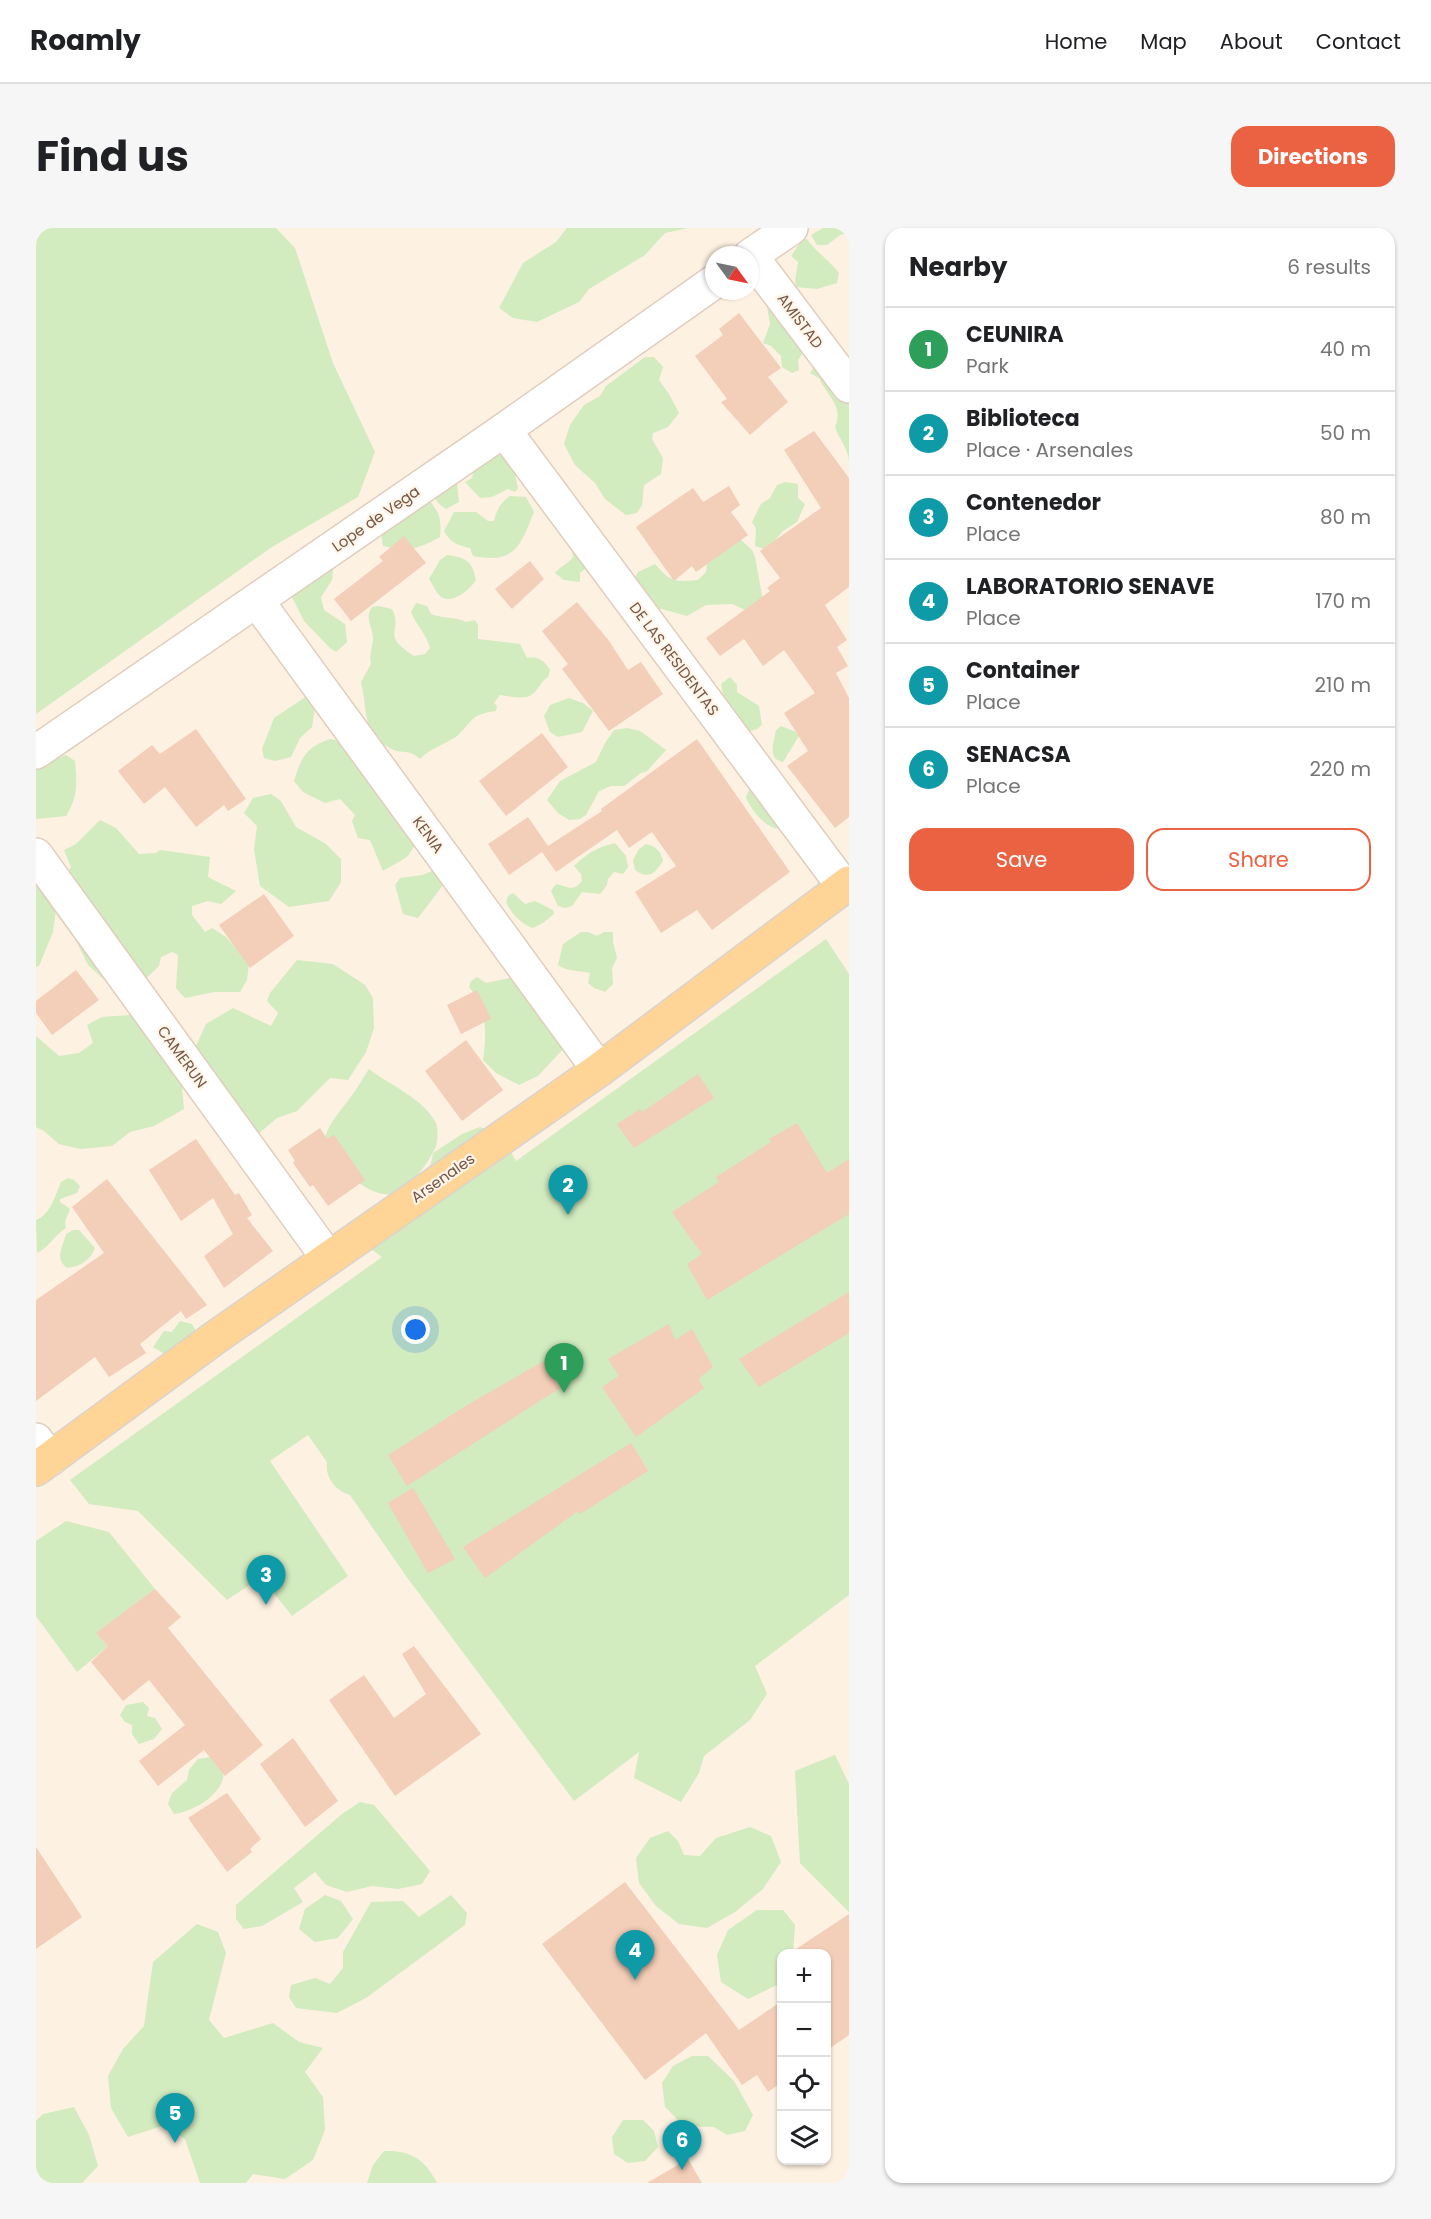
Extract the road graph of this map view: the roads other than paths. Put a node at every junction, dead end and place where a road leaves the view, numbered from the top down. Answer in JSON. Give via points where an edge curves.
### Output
{"nodes":[{"id":1,"x":791,"y":228,"type":"edge"},
{"id":2,"x":759,"y":250,"type":"edge"},
{"id":3,"x":759,"y":268,"type":"edge"},
{"id":4,"x":705,"y":288,"type":"edge"},
{"id":5,"x":849,"y":386,"type":"edge"},
{"id":6,"x":504,"y":430,"type":"junction"},
{"id":7,"x":257,"y":601,"type":"junction"},
{"id":8,"x":36,"y":752,"type":"edge"},
{"id":9,"x":36,"y":855,"type":"edge"},
{"id":10,"x":847,"y":885,"type":"edge"},
{"id":11,"x":599,"y":1070,"type":"junction"},
{"id":12,"x":328,"y":1258,"type":"junction"},
{"id":13,"x":41,"y":1456,"type":"edge"}],
"edges":[{"from":1,"to":2,"type":"street"},
{"from":3,"to":5,"type":"street","name":"AMISTAD"},
{"from":4,"to":6,"type":"street","name":"Lope de Vega"},
{"from":6,"to":7,"type":"street","name":"Lope de Vega"},
{"from":6,"to":10,"type":"street","name":"DE LAS RESIDENTAS"},
{"from":7,"to":8,"type":"street","name":"Lope de Vega"},
{"from":7,"to":11,"type":"street","name":"KENIA"},
{"from":9,"to":12,"type":"street","name":"CAMERUN"},
{"from":10,"to":11,"type":"main road","name":"Arsenales"},
{"from":11,"to":12,"type":"main road","name":"Arsenales"},
{"from":12,"to":13,"type":"main road","name":"Arsenales"}]}
